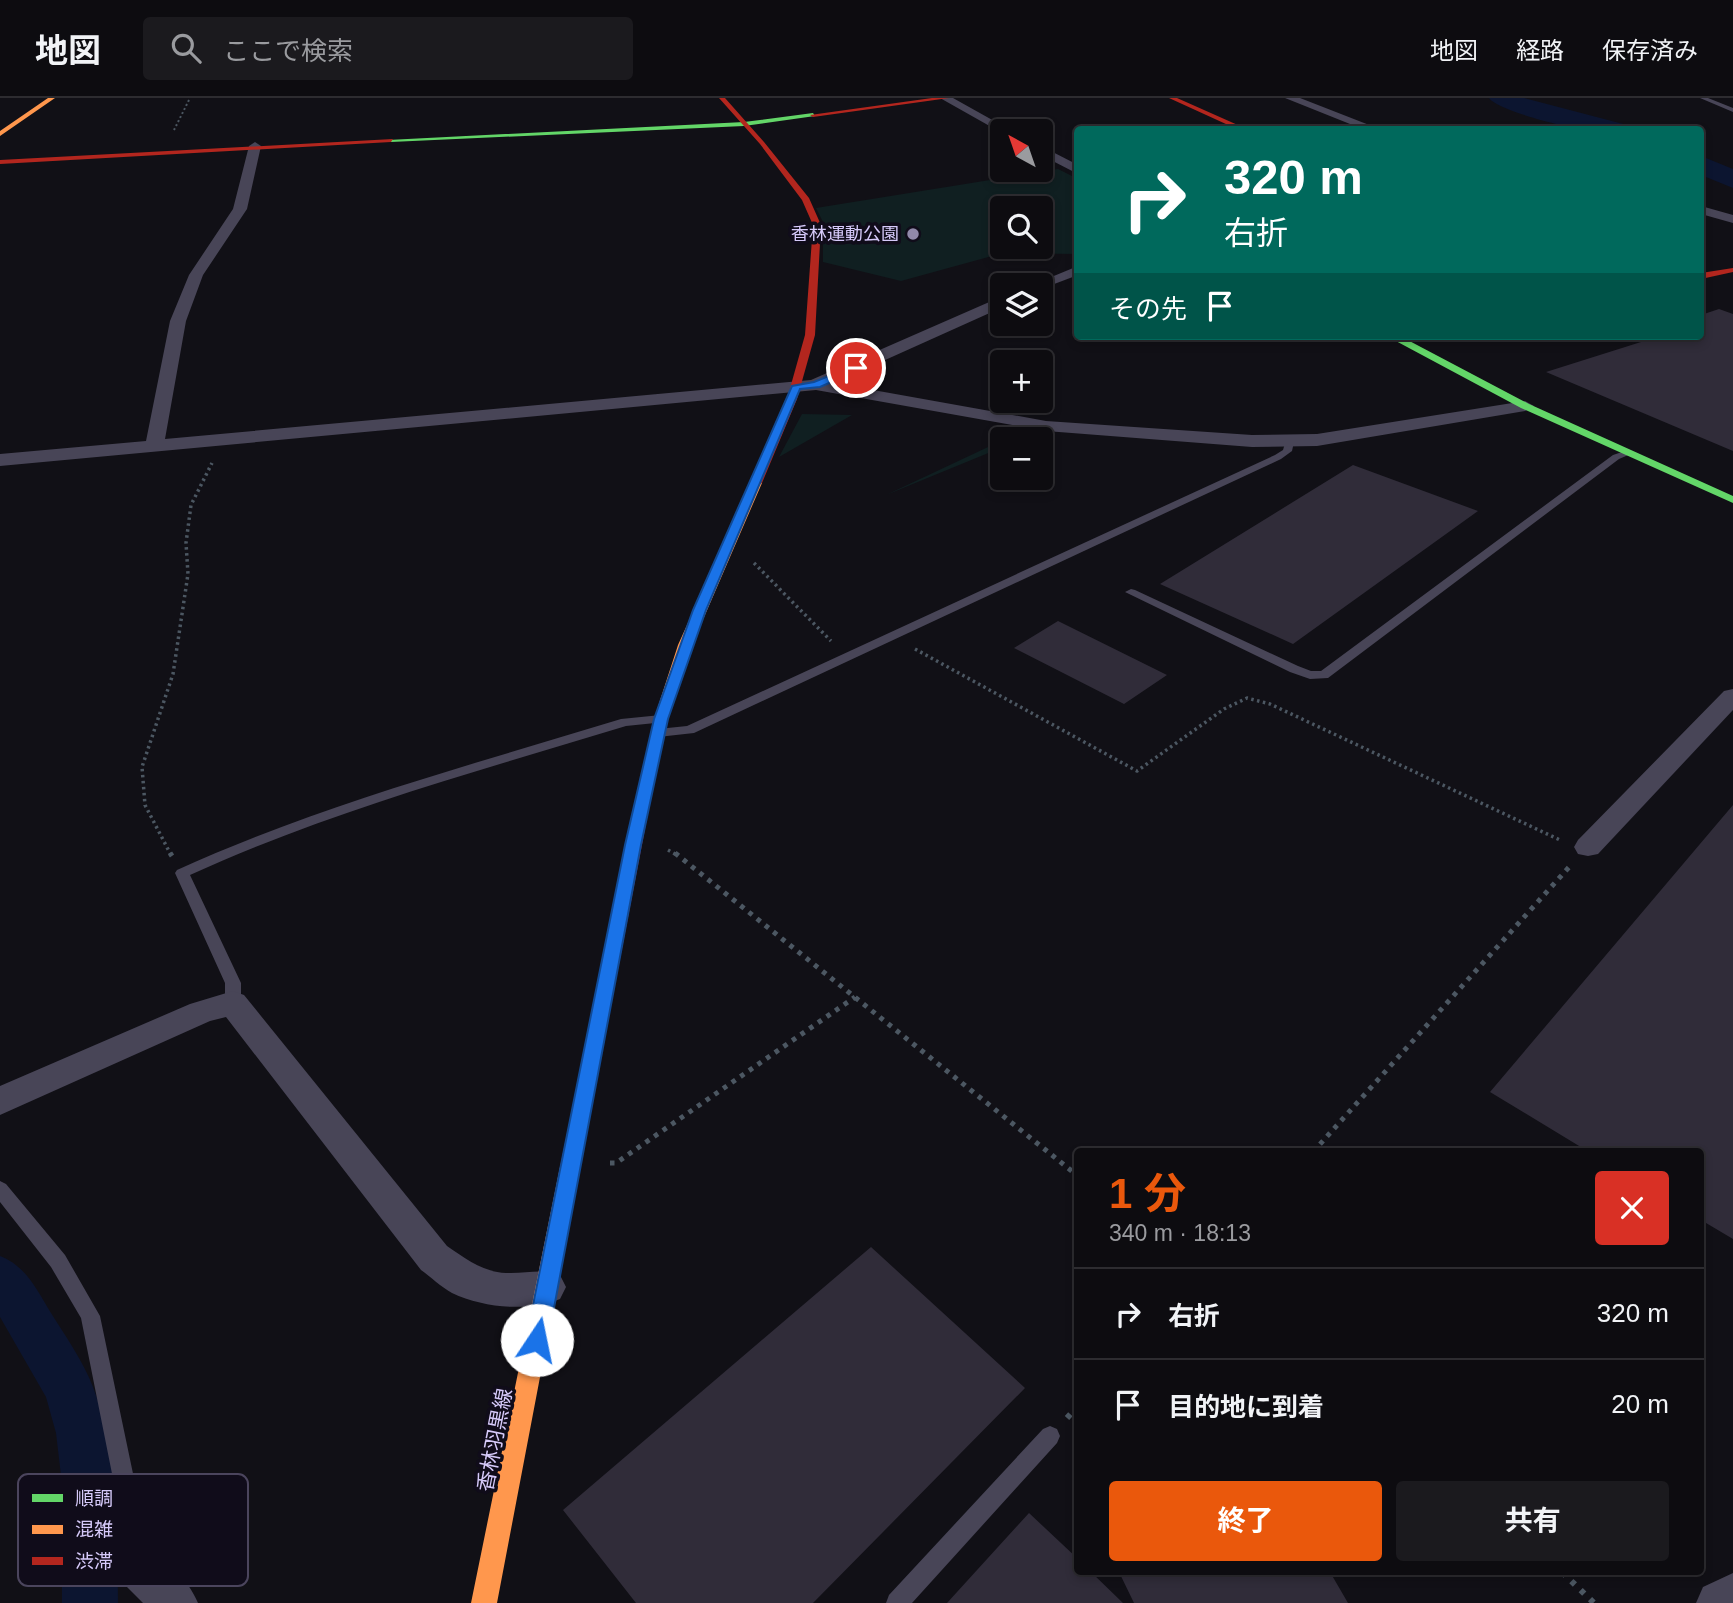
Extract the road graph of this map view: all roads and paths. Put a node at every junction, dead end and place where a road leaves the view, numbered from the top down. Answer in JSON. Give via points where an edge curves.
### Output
{"nodes":[{"id":1,"x":52,"y":98,"type":"edge"},
{"id":2,"x":190,"y":98,"type":"edge"},
{"id":3,"x":722,"y":98,"type":"edge"},
{"id":4,"x":943,"y":98,"type":"edge"},
{"id":5,"x":1172,"y":98,"type":"edge"},
{"id":6,"x":1290,"y":98,"type":"edge"},
{"id":7,"x":1703,"y":98,"type":"edge"},
{"id":8,"x":1733,"y":110,"type":"edge"},
{"id":9,"x":990,"y":123,"type":"edge"},
{"id":10,"x":744,"y":124,"type":"junction"},
{"id":11,"x":1237,"y":126,"type":"edge"},
{"id":12,"x":1366,"y":126,"type":"edge"},
{"id":13,"x":0,"y":134,"type":"edge"},
{"id":14,"x":254,"y":146,"type":"junction"},
{"id":15,"x":161,"y":151,"type":"junction"},
{"id":16,"x":1054,"y":157,"type":"edge"},
{"id":17,"x":0,"y":162,"type":"edge"},
{"id":18,"x":1074,"y":168,"type":"edge"},
{"id":19,"x":1704,"y":211,"type":"edge"},
{"id":20,"x":1733,"y":219,"type":"edge"},
{"id":21,"x":1733,"y":270,"type":"edge"},
{"id":22,"x":1074,"y":272,"type":"edge"},
{"id":23,"x":1704,"y":275,"type":"edge"},
{"id":24,"x":1053,"y":280,"type":"edge"},
{"id":25,"x":990,"y":307,"type":"edge"},
{"id":26,"x":1404,"y":340,"type":"edge"},
{"id":27,"x":816,"y":385,"type":"junction"},
{"id":28,"x":797,"y":386,"type":"junction"},
{"id":29,"x":1525,"y":405,"type":"junction"},
{"id":30,"x":1289,"y":442,"type":"junction"},
{"id":31,"x":154,"y":447,"type":"junction"},
{"id":32,"x":1628,"y":453,"type":"junction"},
{"id":33,"x":216,"y":456,"type":"dead end"},
{"id":34,"x":0,"y":460,"type":"edge"},
{"id":35,"x":1733,"y":500,"type":"edge"},
{"id":36,"x":724,"y":551,"type":"junction"},
{"id":37,"x":1131,"y":592,"type":"dead end"},
{"id":38,"x":891,"y":636,"type":"junction"},
{"id":39,"x":852,"y":654,"type":"junction"},
{"id":40,"x":1733,"y":696,"type":"edge"},
{"id":41,"x":660,"y":726,"type":"junction"},
{"id":42,"x":633,"y":845,"type":"junction"},
{"id":43,"x":1587,"y":847,"type":"junction"},
{"id":44,"x":182,"y":873,"type":"junction"},
{"id":45,"x":855,"y":997,"type":"junction"},
{"id":46,"x":233,"y":1003,"type":"junction"},
{"id":47,"x":0,"y":1101,"type":"edge"},
{"id":48,"x":1316,"y":1148,"type":"edge"},
{"id":49,"x":571,"y":1166,"type":"junction"},
{"id":50,"x":1074,"y":1174,"type":"edge"},
{"id":51,"x":0,"y":1189,"type":"edge"},
{"id":52,"x":547,"y":1287,"type":"junction"},
{"id":53,"x":1050,"y":1436,"type":"dead end"},
{"id":54,"x":123,"y":1474,"type":"edge"},
{"id":55,"x":1565,"y":1575,"type":"edge"},
{"id":56,"x":159,"y":1586,"type":"edge"},
{"id":57,"x":1733,"y":1595,"type":"edge"},
{"id":58,"x":175,"y":1603,"type":"edge"},
{"id":59,"x":484,"y":1603,"type":"edge"},
{"id":60,"x":897,"y":1603,"type":"edge"},
{"id":61,"x":1594,"y":1603,"type":"edge"},
{"id":62,"x":1719,"y":1603,"type":"edge"}],
"edges":[{"from":1,"to":13,"type":"main road"},
{"from":2,"to":15,"type":"path"},
{"from":3,"to":10,"type":"main road","name":"香林羽黒線"},
{"from":4,"to":9,"type":"street"},
{"from":4,"to":10,"type":"main road"},
{"from":5,"to":11,"type":"main road"},
{"from":6,"to":12,"type":"street"},
{"from":7,"to":8,"type":"lane"},
{"from":10,"to":14,"type":"main road"},
{"from":10,"to":28,"type":"main road","name":"香林羽黒線","via":[[806,200],[817,225],[810,334]]},
{"from":14,"to":15,"type":"main road"},
{"from":14,"to":31,"type":"street","via":[[240,209],[195,275],[178,321]]},
{"from":15,"to":17,"type":"main road"},
{"from":16,"to":18,"type":"street"},
{"from":19,"to":20,"type":"street"},
{"from":21,"to":23,"type":"main road"},
{"from":22,"to":24,"type":"street"},
{"from":25,"to":27,"type":"street"},
{"from":26,"to":29,"type":"main road"},
{"from":27,"to":28,"type":"street"},
{"from":27,"to":30,"type":"street","via":[[1080,430]]},
{"from":28,"to":31,"type":"street"},
{"from":28,"to":36,"type":"main road","name":"香林羽黒線"},
{"from":29,"to":30,"type":"street"},
{"from":29,"to":32,"type":"main road"},
{"from":30,"to":38,"type":"lane","via":[[1287,451],[1278,457]]},
{"from":31,"to":34,"type":"street"},
{"from":32,"to":35,"type":"main road"},
{"from":32,"to":37,"type":"lane","via":[[1616,457],[1324,675],[1294,669]]},
{"from":33,"to":44,"type":"path","via":[[191,505],[188,574],[173,674],[142,767],[145,805]]},
{"from":36,"to":39,"type":"path","via":[[749,557],[830,640]]},
{"from":36,"to":41,"type":"main road","name":"香林羽黒線","via":[[685,645]]},
{"from":38,"to":39,"type":"lane"},
{"from":38,"to":43,"type":"path","via":[[1138,771],[1224,709],[1247,698],[1270,704],[1568,845]]},
{"from":39,"to":41,"type":"lane","via":[[690,730]]},
{"from":40,"to":43,"type":"street"},
{"from":41,"to":42,"type":"main road","name":"香林羽黒線"},
{"from":41,"to":44,"type":"lane","via":[[625,722],[374,799],[246,844]]},
{"from":42,"to":45,"type":"path","via":[[674,852]]},
{"from":42,"to":49,"type":"main road","name":"香林羽黒線"},
{"from":43,"to":48,"type":"path"},
{"from":44,"to":46,"type":"lane","via":[[233,983]]},
{"from":45,"to":49,"type":"path","via":[[616,1163]]},
{"from":45,"to":50,"type":"path"},
{"from":46,"to":47,"type":"street","via":[[201,1012]]},
{"from":46,"to":52,"type":"street","via":[[434,1258],[464,1280],[505,1290]]},
{"from":49,"to":52,"type":"main road","name":"香林羽黒線"},
{"from":51,"to":54,"type":"lane","via":[[58,1261],[90,1316]]},
{"from":52,"to":59,"type":"main road","name":"香林羽黒線"},
{"from":53,"to":60,"type":"lane"},
{"from":55,"to":61,"type":"path"},
{"from":56,"to":58,"type":"street"},
{"from":57,"to":62,"type":"street"}]}
